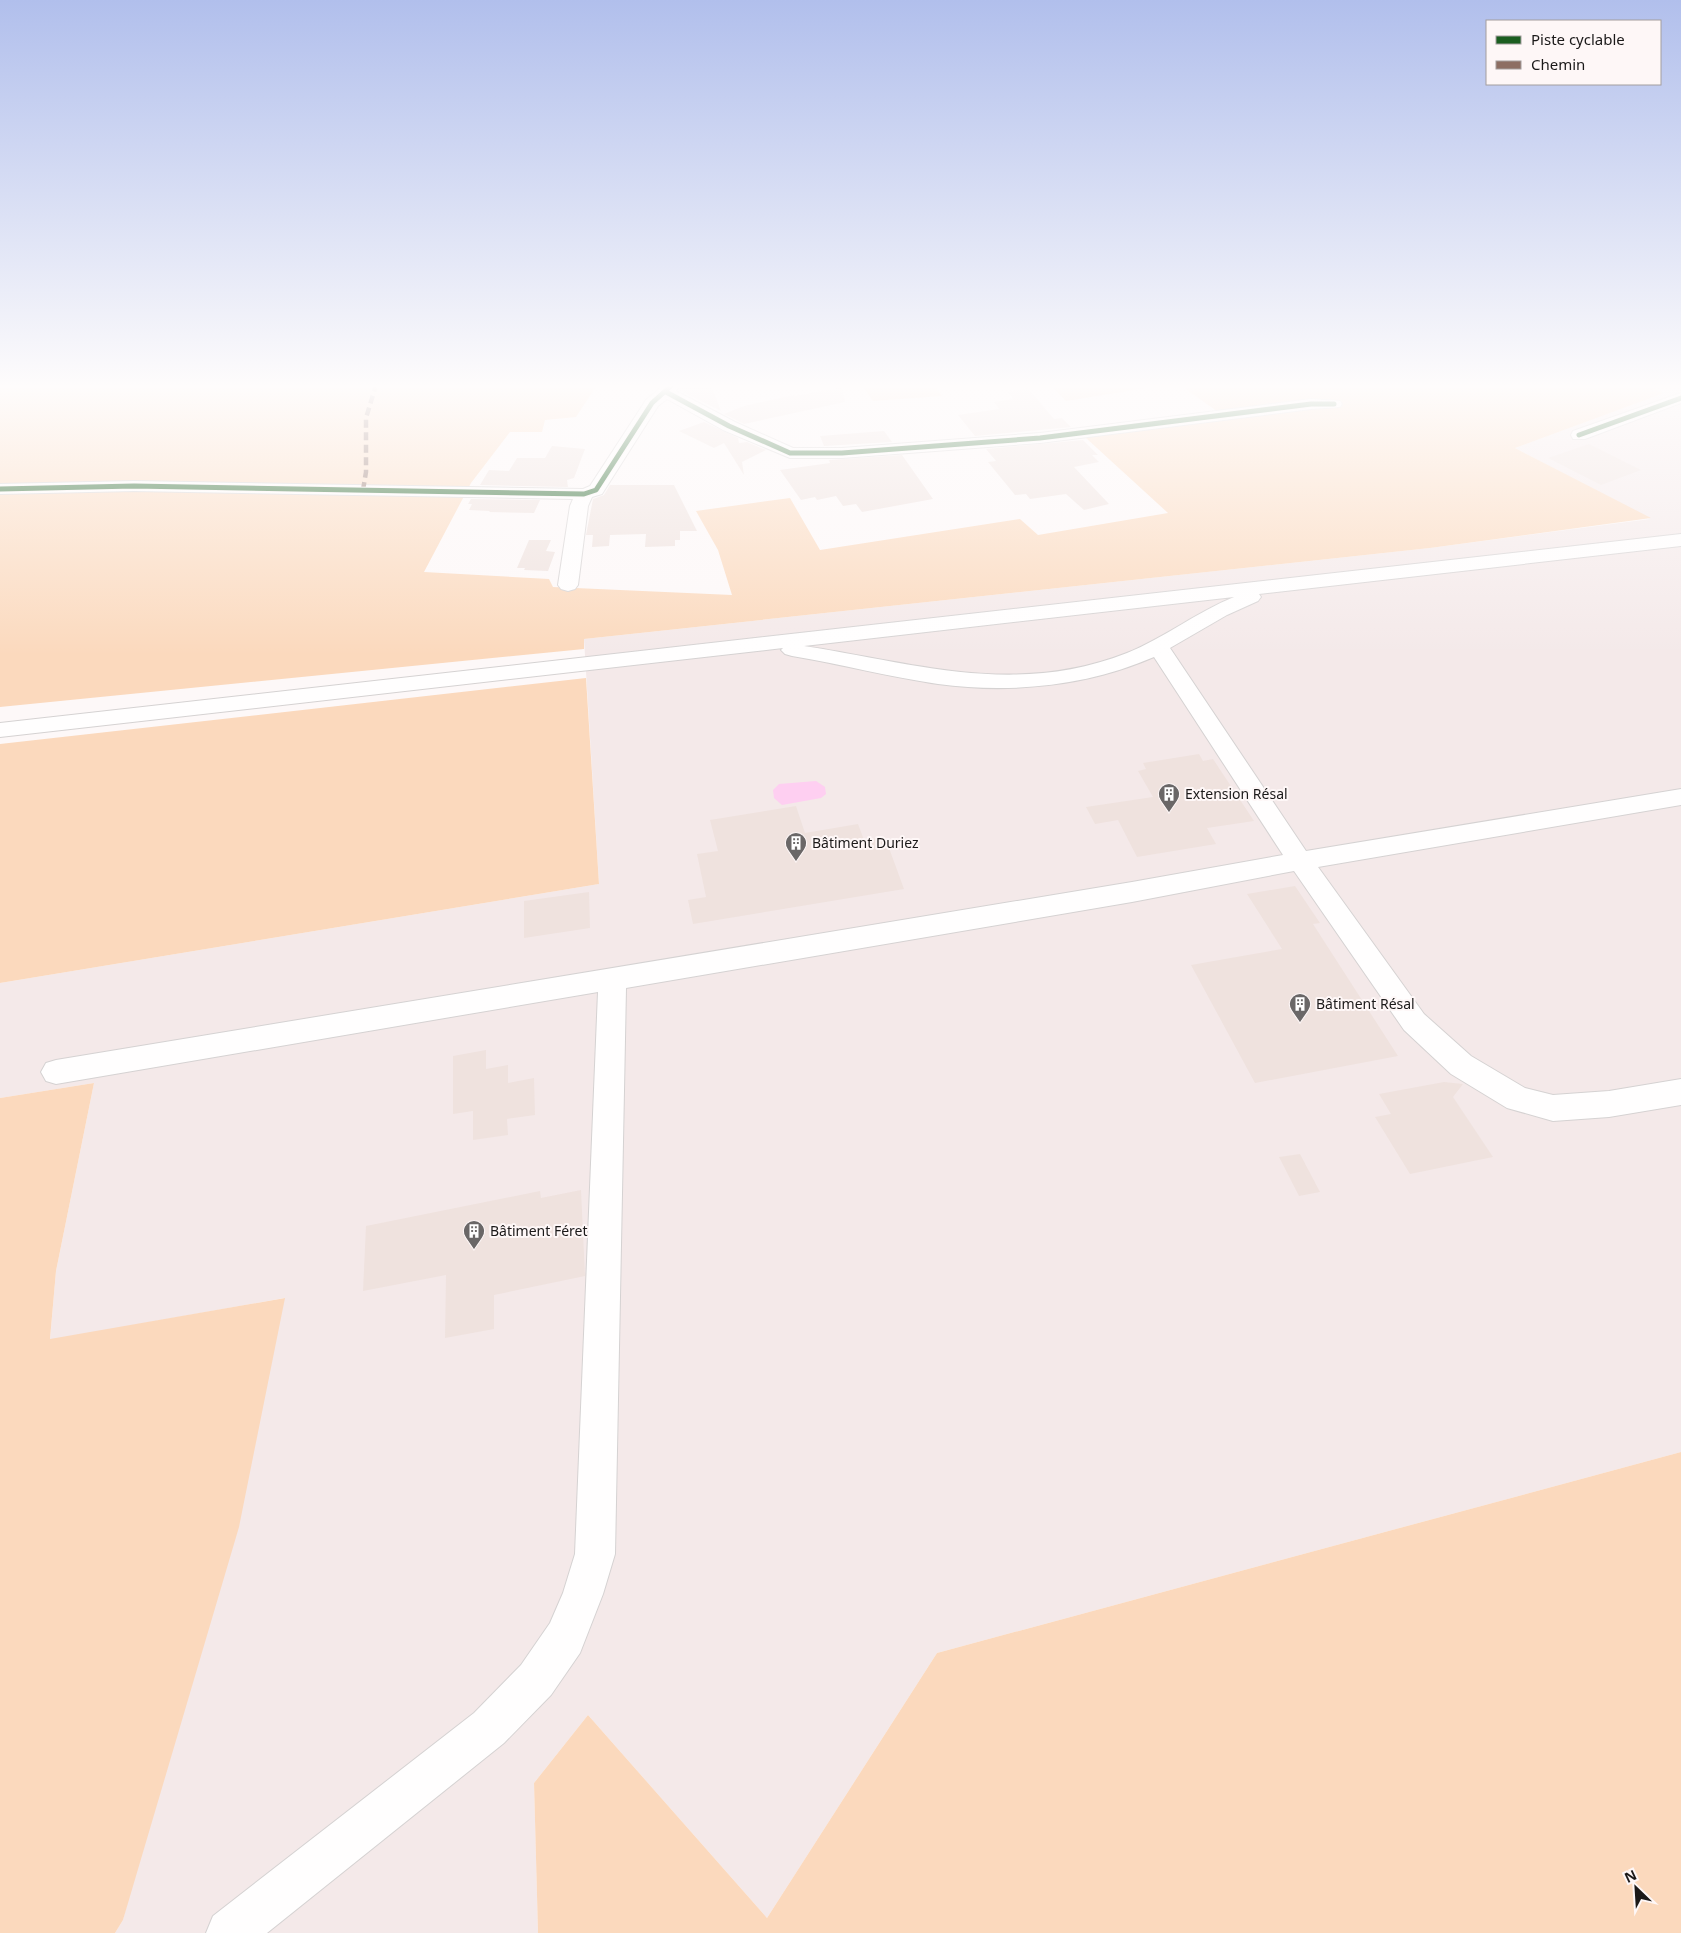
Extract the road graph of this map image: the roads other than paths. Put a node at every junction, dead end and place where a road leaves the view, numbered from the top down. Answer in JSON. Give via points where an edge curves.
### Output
{"nodes":[{"id":1,"x":606,"y":475,"type":"edge"},
{"id":2,"x":0,"y":489,"type":"edge"},
{"id":3,"x":584,"y":494,"type":"junction"},
{"id":4,"x":1681,"y":540,"type":"edge"},
{"id":5,"x":1292,"y":583,"type":"junction"},
{"id":6,"x":568,"y":586,"type":"dead end"},
{"id":7,"x":756,"y":644,"type":"junction"},
{"id":8,"x":1156,"y":648,"type":"junction"},
{"id":9,"x":0,"y":730,"type":"edge"},
{"id":10,"x":1681,"y":797,"type":"edge"},
{"id":11,"x":1300,"y":861,"type":"junction"},
{"id":12,"x":612,"y":979,"type":"junction"},
{"id":13,"x":56,"y":1072,"type":"dead end"},
{"id":14,"x":1681,"y":1092,"type":"edge"},
{"id":15,"x":230,"y":1933,"type":"edge"}],
"edges":[{"from":1,"to":3,"type":"street","via":[[596,490]]},
{"from":2,"to":3,"type":"street","via":[[134,486]]},
{"from":3,"to":6,"type":"street","via":[[579,506]]},
{"from":4,"to":5,"type":"street"},
{"from":5,"to":7,"type":"street"},
{"from":5,"to":8,"type":"street","via":[[1213,612]]},
{"from":7,"to":8,"type":"street","via":[[922,675],[1001,682],[1073,675],[1106,667]]},
{"from":7,"to":9,"type":"street"},
{"from":8,"to":11,"type":"street"},
{"from":10,"to":11,"type":"street"},
{"from":11,"to":12,"type":"street"},
{"from":11,"to":14,"type":"street","via":[[1414,1022],[1461,1065],[1518,1099],[1553,1108],[1609,1104]]},
{"from":12,"to":13,"type":"street"},
{"from":12,"to":15,"type":"street","via":[[595,1554],[583,1594],[565,1638],[536,1680],[489,1728]]}]}
